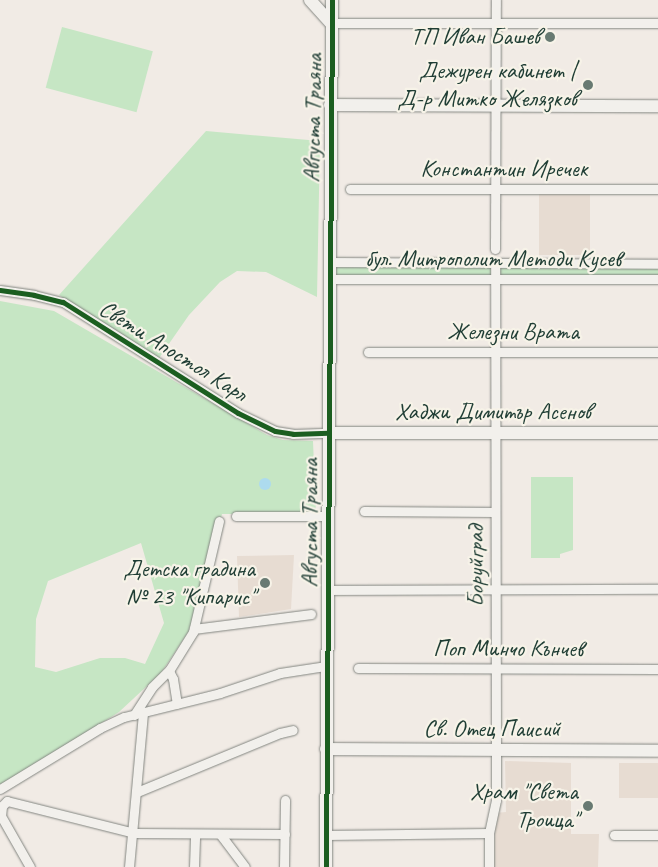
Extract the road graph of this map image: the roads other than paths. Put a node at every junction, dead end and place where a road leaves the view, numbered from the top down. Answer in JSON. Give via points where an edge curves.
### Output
{"nodes":[{"id":1,"x":310,"y":0,"type":"edge"},
{"id":2,"x":332,"y":0,"type":"edge"},
{"id":3,"x":496,"y":0,"type":"edge"},
{"id":4,"x":331,"y":23,"type":"junction"},
{"id":5,"x":496,"y":23,"type":"junction"},
{"id":6,"x":658,"y":23,"type":"edge"},
{"id":7,"x":330,"y":105,"type":"junction"},
{"id":8,"x":495,"y":105,"type":"junction"},
{"id":9,"x":658,"y":106,"type":"edge"},
{"id":10,"x":350,"y":189,"type":"dead end"},
{"id":11,"x":495,"y":189,"type":"junction"},
{"id":12,"x":658,"y":189,"type":"edge"},
{"id":13,"x":494,"y":249,"type":"dead end"},
{"id":14,"x":329,"y":262,"type":"junction"},
{"id":15,"x":494,"y":264,"type":"junction"},
{"id":16,"x":658,"y":264,"type":"edge"},
{"id":17,"x":329,"y":279,"type":"junction"},
{"id":18,"x":658,"y":279,"type":"edge"},
{"id":19,"x":495,"y":280,"type":"junction"},
{"id":20,"x":0,"y":290,"type":"edge"},
{"id":21,"x":368,"y":352,"type":"dead end"},
{"id":22,"x":495,"y":352,"type":"junction"},
{"id":23,"x":658,"y":352,"type":"edge"},
{"id":24,"x":328,"y":433,"type":"junction"},
{"id":25,"x":495,"y":433,"type":"junction"},
{"id":26,"x":658,"y":433,"type":"edge"},
{"id":27,"x":364,"y":511,"type":"dead end"},
{"id":28,"x":495,"y":512,"type":"junction"},
{"id":29,"x":236,"y":516,"type":"dead end"},
{"id":30,"x":327,"y":516,"type":"junction"},
{"id":31,"x":219,"y":522,"type":"dead end"},
{"id":32,"x":496,"y":589,"type":"junction"},
{"id":33,"x":658,"y":589,"type":"edge"},
{"id":34,"x":327,"y":590,"type":"junction"},
{"id":35,"x":311,"y":614,"type":"dead end"},
{"id":36,"x":194,"y":629,"type":"junction"},
{"id":37,"x":326,"y":666,"type":"junction"},
{"id":38,"x":358,"y":668,"type":"dead end"},
{"id":39,"x":496,"y":669,"type":"junction"},
{"id":40,"x":658,"y":669,"type":"edge"},
{"id":41,"x":169,"y":671,"type":"junction"},
{"id":42,"x":177,"y":704,"type":"junction"},
{"id":43,"x":144,"y":712,"type":"junction"},
{"id":44,"x":134,"y":715,"type":"junction"},
{"id":45,"x":293,"y":730,"type":"dead end"},
{"id":46,"x":326,"y":749,"type":"junction"},
{"id":47,"x":496,"y":751,"type":"junction"},
{"id":48,"x":658,"y":751,"type":"edge"},
{"id":49,"x":0,"y":789,"type":"edge"},
{"id":50,"x":137,"y":792,"type":"junction"},
{"id":51,"x":284,"y":800,"type":"dead end"},
{"id":52,"x":134,"y":833,"type":"junction"},
{"id":53,"x":489,"y":833,"type":"junction"},
{"id":54,"x":195,"y":834,"type":"junction"},
{"id":55,"x":220,"y":834,"type":"junction"},
{"id":56,"x":284,"y":834,"type":"junction"},
{"id":57,"x":658,"y":834,"type":"edge"},
{"id":58,"x":326,"y":835,"type":"junction"},
{"id":59,"x":614,"y":835,"type":"dead end"},
{"id":60,"x":30,"y":867,"type":"edge"},
{"id":61,"x":129,"y":867,"type":"edge"},
{"id":62,"x":194,"y":867,"type":"edge"},
{"id":63,"x":245,"y":867,"type":"edge"},
{"id":64,"x":284,"y":867,"type":"edge"},
{"id":65,"x":326,"y":867,"type":"edge"},
{"id":66,"x":489,"y":867,"type":"edge"}],
"edges":[{"from":1,"to":4,"type":"street"},
{"from":2,"to":4,"type":"street","name":"Августа Траяна"},
{"from":3,"to":5,"type":"street"},
{"from":4,"to":5,"type":"street"},
{"from":4,"to":7,"type":"street","name":"Августа Траяна"},
{"from":5,"to":6,"type":"street"},
{"from":5,"to":8,"type":"street"},
{"from":7,"to":8,"type":"street"},
{"from":7,"to":14,"type":"street","name":"Августа Траяна"},
{"from":8,"to":9,"type":"street"},
{"from":8,"to":11,"type":"street"},
{"from":10,"to":11,"type":"street","name":"Константин Иречек"},
{"from":11,"to":12,"type":"street","name":"Константин Иречек"},
{"from":11,"to":13,"type":"street"},
{"from":14,"to":15,"type":"street","name":"бул. Митрополит Методи Кусев"},
{"from":14,"to":17,"type":"street","name":"Августа Траяна"},
{"from":15,"to":16,"type":"street","name":"бул. Митрополит Методи Кусев"},
{"from":15,"to":19,"type":"street","name":"Боруйград"},
{"from":17,"to":19,"type":"street","name":"бул. Митрополит Методи Кусев"},
{"from":17,"to":24,"type":"street","name":"Августа Траяна"},
{"from":18,"to":19,"type":"street","name":"бул. Митрополит Методи Кусев"},
{"from":19,"to":22,"type":"street","name":"Боруйград"},
{"from":20,"to":24,"type":"street","name":"Свети Апостол Карл","via":[[63,302],[238,413],[275,431]]},
{"from":21,"to":22,"type":"street","name":"Железни Врата"},
{"from":22,"to":23,"type":"street","name":"Железни Врата"},
{"from":22,"to":25,"type":"street","name":"Боруйград"},
{"from":24,"to":25,"type":"street","name":"Хаджи Димитър Асенов"},
{"from":24,"to":30,"type":"street","name":"Августа Траяна"},
{"from":25,"to":26,"type":"street","name":"Хаджи Димитър Асенов"},
{"from":25,"to":28,"type":"street","name":"Боруйград"},
{"from":27,"to":28,"type":"street"},
{"from":28,"to":32,"type":"street","name":"Боруйград"},
{"from":29,"to":30,"type":"street"},
{"from":30,"to":34,"type":"street","name":"Августа Траяна"},
{"from":31,"to":36,"type":"street"},
{"from":32,"to":33,"type":"street"},
{"from":32,"to":34,"type":"street"},
{"from":32,"to":39,"type":"street","name":"Боруйград"},
{"from":34,"to":37,"type":"street","name":"Августа Траяна"},
{"from":35,"to":36,"type":"street"},
{"from":36,"to":41,"type":"street"},
{"from":37,"to":42,"type":"street","via":[[280,673]]},
{"from":37,"to":46,"type":"street","name":"Августа Траяна"},
{"from":38,"to":39,"type":"street","name":"Поп Минчо Кънчев"},
{"from":39,"to":40,"type":"street","name":"Поп Минчо Кънчев"},
{"from":39,"to":47,"type":"street","name":"Боруйград"},
{"from":41,"to":42,"type":"street"},
{"from":41,"to":44,"type":"street","via":[[152,687]]},
{"from":42,"to":43,"type":"street"},
{"from":43,"to":44,"type":"street"},
{"from":43,"to":50,"type":"street"},
{"from":44,"to":49,"type":"street","via":[[100,728]]},
{"from":45,"to":50,"type":"street"},
{"from":46,"to":47,"type":"street","name":"Св. Отец Паисий"},
{"from":46,"to":58,"type":"street","name":"Августа Траяна"},
{"from":47,"to":48,"type":"street","name":"Св. Отец Паисий"},
{"from":47,"to":53,"type":"street","name":"Боруйград","via":[[495,804]]},
{"from":50,"to":52,"type":"street"},
{"from":51,"to":56,"type":"street"},
{"from":52,"to":54,"type":"street"},
{"from":52,"to":60,"type":"street","via":[[9,801],[2,806],[1,816]]},
{"from":52,"to":61,"type":"street"},
{"from":53,"to":58,"type":"street"},
{"from":53,"to":66,"type":"street","name":"Боруйград"},
{"from":54,"to":55,"type":"street"},
{"from":54,"to":62,"type":"street"},
{"from":55,"to":56,"type":"street"},
{"from":55,"to":63,"type":"street"},
{"from":56,"to":64,"type":"street"},
{"from":57,"to":59,"type":"street"},
{"from":58,"to":65,"type":"street","name":"Августа Траяна"}]}
